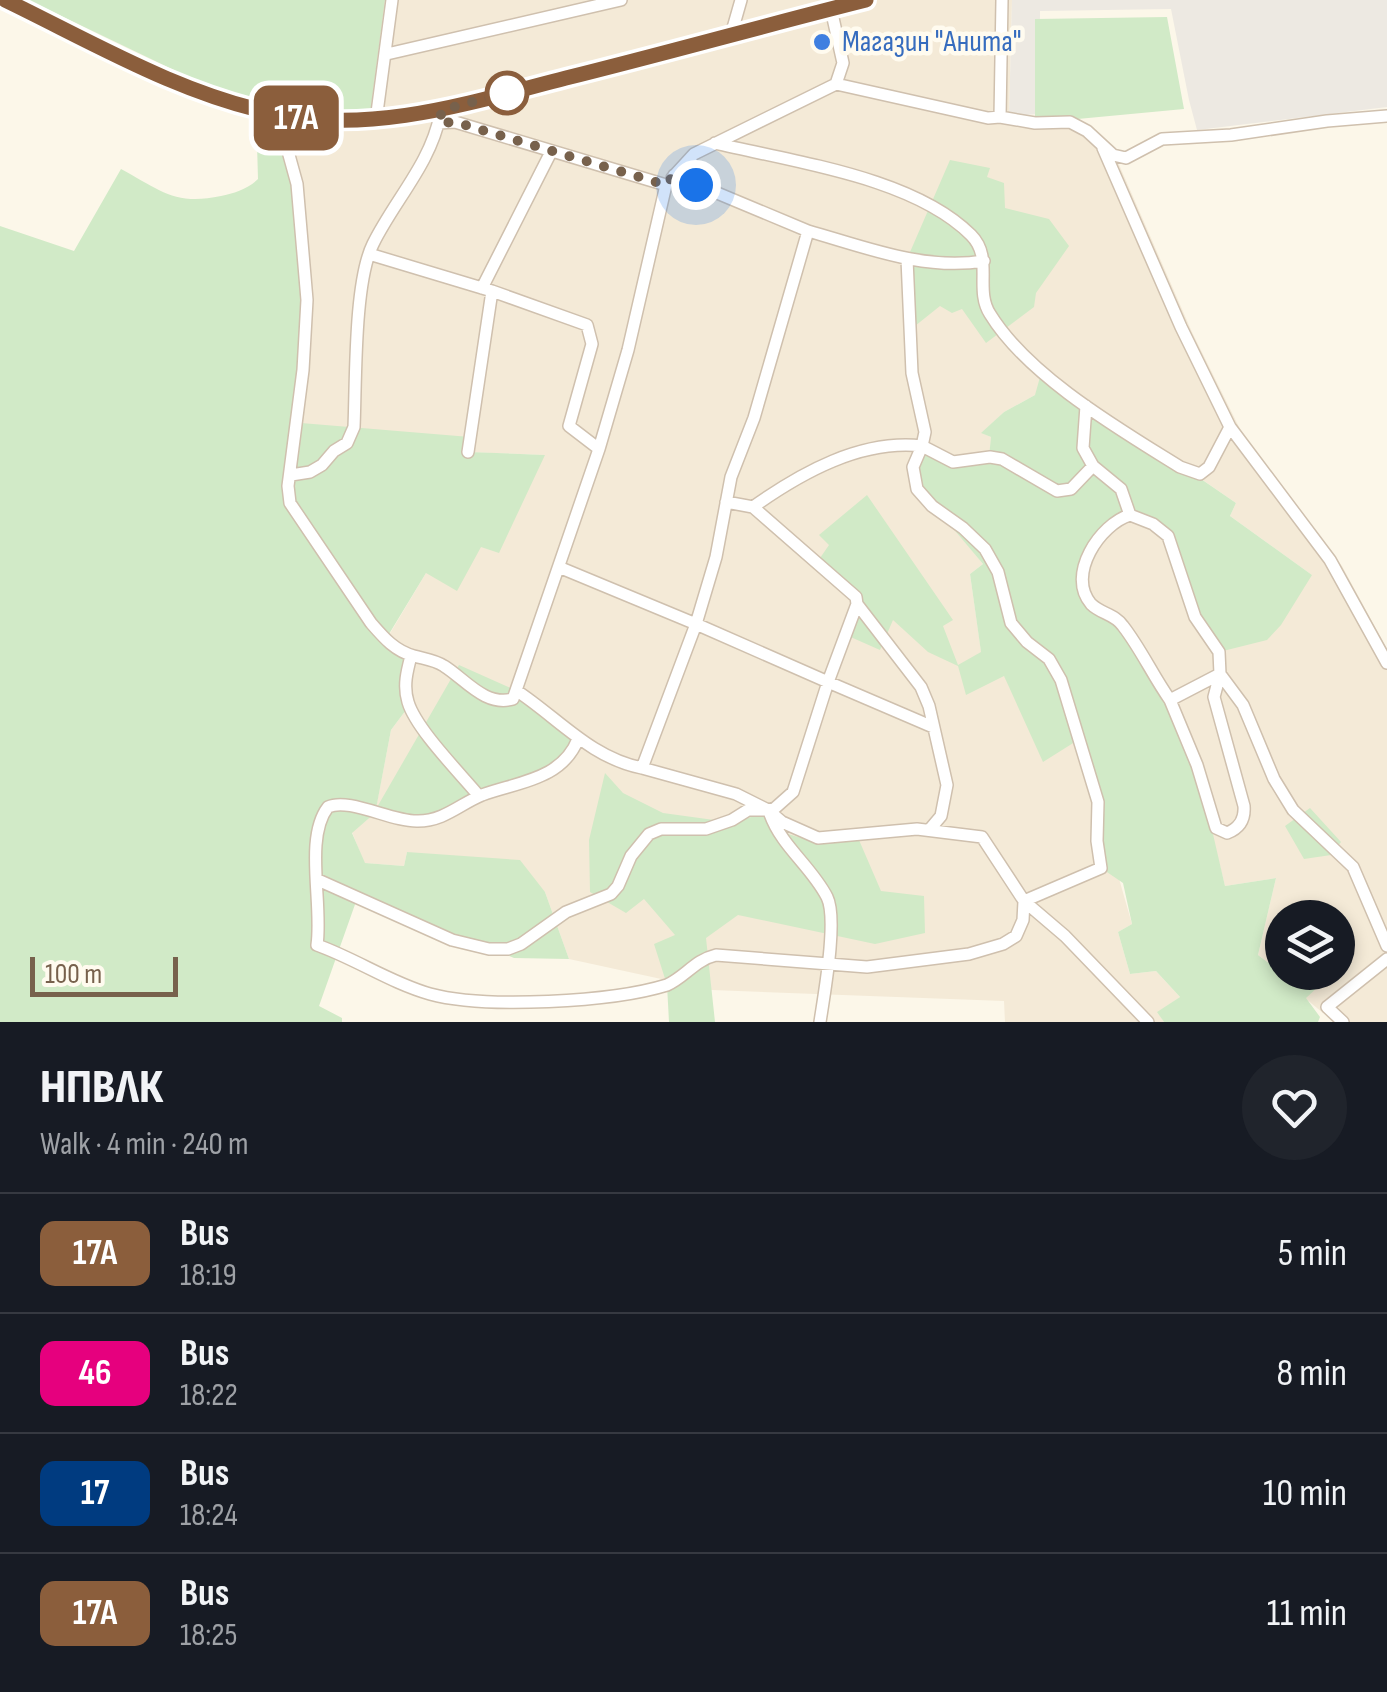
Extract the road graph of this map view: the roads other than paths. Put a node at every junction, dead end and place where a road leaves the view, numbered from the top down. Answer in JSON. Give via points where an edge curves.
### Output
{"nodes":[{"id":1,"x":6,"y":0,"type":"edge"},
{"id":2,"x":392,"y":0,"type":"edge"},
{"id":3,"x":620,"y":0,"type":"edge"},
{"id":4,"x":741,"y":0,"type":"edge"},
{"id":5,"x":867,"y":0,"type":"edge"},
{"id":6,"x":1002,"y":0,"type":"edge"},
{"id":7,"x":847,"y":2,"type":"edge"},
{"id":8,"x":831,"y":8,"type":"junction"},
{"id":9,"x":731,"y":35,"type":"junction"},
{"id":10,"x":387,"y":54,"type":"junction"},
{"id":11,"x":836,"y":84,"type":"junction"},
{"id":12,"x":278,"y":115,"type":"junction"},
{"id":13,"x":440,"y":116,"type":"junction"},
{"id":14,"x":1387,"y":116,"type":"edge"},
{"id":15,"x":1000,"y":118,"type":"junction"},
{"id":16,"x":376,"y":120,"type":"junction"},
{"id":17,"x":715,"y":143,"type":"junction"},
{"id":18,"x":1103,"y":148,"type":"junction"},
{"id":19,"x":551,"y":152,"type":"junction"},
{"id":20,"x":670,"y":180,"type":"junction"},
{"id":21,"x":808,"y":231,"type":"junction"},
{"id":22,"x":369,"y":254,"type":"junction"},
{"id":23,"x":907,"y":259,"type":"junction"},
{"id":24,"x":984,"y":261,"type":"junction"},
{"id":25,"x":487,"y":290,"type":"junction"},
{"id":26,"x":1086,"y":406,"type":"junction"},
{"id":27,"x":1230,"y":427,"type":"junction"},
{"id":28,"x":922,"y":446,"type":"junction"},
{"id":29,"x":599,"y":449,"type":"junction"},
{"id":30,"x":468,"y":452,"type":"dead end"},
{"id":31,"x":1094,"y":466,"type":"junction"},
{"id":32,"x":291,"y":475,"type":"junction"},
{"id":33,"x":726,"y":502,"type":"junction"},
{"id":34,"x":753,"y":507,"type":"junction"},
{"id":35,"x":1130,"y":515,"type":"junction"},
{"id":36,"x":561,"y":568,"type":"junction"},
{"id":37,"x":857,"y":604,"type":"junction"},
{"id":38,"x":696,"y":624,"type":"junction"},
{"id":39,"x":411,"y":656,"type":"junction"},
{"id":40,"x":1387,"y":663,"type":"edge"},
{"id":41,"x":1220,"y":674,"type":"junction"},
{"id":42,"x":828,"y":682,"type":"junction"},
{"id":43,"x":518,"y":690,"type":"junction"},
{"id":44,"x":1170,"y":700,"type":"junction"},
{"id":45,"x":933,"y":728,"type":"junction"},
{"id":46,"x":578,"y":739,"type":"junction"},
{"id":47,"x":642,"y":768,"type":"junction"},
{"id":48,"x":479,"y":796,"type":"junction"},
{"id":49,"x":768,"y":810,"type":"junction"},
{"id":50,"x":930,"y":829,"type":"junction"},
{"id":51,"x":318,"y":880,"type":"junction"},
{"id":52,"x":1024,"y":901,"type":"junction"},
{"id":53,"x":1387,"y":946,"type":"edge"},
{"id":54,"x":1387,"y":959,"type":"edge"},
{"id":55,"x":828,"y":964,"type":"junction"},
{"id":56,"x":820,"y":1022,"type":"edge"},
{"id":57,"x":1148,"y":1022,"type":"edge"},
{"id":58,"x":1343,"y":1022,"type":"edge"}],
"edges":[{"from":1,"to":12,"type":"street","via":[[178,83]]},
{"from":2,"to":10,"type":"street"},
{"from":3,"to":10,"type":"street"},
{"from":4,"to":9,"type":"street"},
{"from":5,"to":7,"type":"street"},
{"from":6,"to":15,"type":"street"},
{"from":7,"to":8,"type":"street"},
{"from":8,"to":9,"type":"street"},
{"from":8,"to":11,"type":"street","via":[[843,63]]},
{"from":9,"to":13,"type":"street"},
{"from":10,"to":16,"type":"street"},
{"from":11,"to":15,"type":"street"},
{"from":11,"to":17,"type":"street"},
{"from":12,"to":16,"type":"street"},
{"from":12,"to":32,"type":"street","via":[[297,184],[307,300]]},
{"from":13,"to":16,"type":"street"},
{"from":13,"to":19,"type":"street"},
{"from":13,"to":22,"type":"street","via":[[420,166]]},
{"from":14,"to":18,"type":"street","via":[[1162,139],[1126,158]]},
{"from":15,"to":18,"type":"street","via":[[1070,122]]},
{"from":17,"to":20,"type":"street"},
{"from":17,"to":24,"type":"street","via":[[888,185],[963,229]]},
{"from":18,"to":27,"type":"street"},
{"from":19,"to":20,"type":"street"},
{"from":19,"to":25,"type":"street"},
{"from":20,"to":21,"type":"street"},
{"from":20,"to":29,"type":"street"},
{"from":21,"to":23,"type":"street"},
{"from":21,"to":33,"type":"street"},
{"from":22,"to":25,"type":"street"},
{"from":22,"to":32,"type":"street","via":[[354,426],[347,444],[322,465]]},
{"from":23,"to":24,"type":"street"},
{"from":23,"to":28,"type":"street"},
{"from":24,"to":26,"type":"street","via":[[983,291],[993,318]]},
{"from":25,"to":29,"type":"street","via":[[591,330],[569,426]]},
{"from":25,"to":30,"type":"street"},
{"from":26,"to":27,"type":"street","via":[[1194,474],[1209,467]]},
{"from":26,"to":31,"type":"street","via":[[1084,448]]},
{"from":27,"to":40,"type":"street","via":[[1330,560]]},
{"from":28,"to":31,"type":"street","via":[[953,462],[1002,460],[1057,491],[1071,489]]},
{"from":28,"to":34,"type":"street","via":[[848,455]]},
{"from":28,"to":52,"type":"street","via":[[913,467],[918,489],[985,549],[1011,623],[1056,668],[1098,802],[1100,868]]},
{"from":29,"to":36,"type":"street"},
{"from":31,"to":35,"type":"street","via":[[1122,489]]},
{"from":32,"to":39,"type":"street","via":[[289,494],[298,518],[371,624]]},
{"from":33,"to":34,"type":"street"},
{"from":33,"to":38,"type":"street"},
{"from":34,"to":37,"type":"street","via":[[846,586]]},
{"from":35,"to":41,"type":"street","via":[[1168,536],[1195,617],[1219,652]]},
{"from":35,"to":44,"type":"street","via":[[1088,555],[1085,592],[1094,607],[1125,628]]},
{"from":36,"to":38,"type":"street"},
{"from":36,"to":43,"type":"street"},
{"from":37,"to":42,"type":"street"},
{"from":37,"to":45,"type":"street","via":[[921,687]]},
{"from":38,"to":42,"type":"street"},
{"from":38,"to":47,"type":"street"},
{"from":39,"to":43,"type":"street","via":[[444,666],[498,700],[513,699]]},
{"from":39,"to":48,"type":"street","via":[[408,703]]},
{"from":41,"to":44,"type":"street"},
{"from":41,"to":44,"type":"street","via":[[1214,697],[1244,806],[1242,822],[1232,831],[1216,828]]},
{"from":41,"to":53,"type":"street","via":[[1294,810],[1353,868]]},
{"from":42,"to":45,"type":"street"},
{"from":42,"to":49,"type":"street","via":[[793,792]]},
{"from":43,"to":46,"type":"street"},
{"from":45,"to":50,"type":"street","via":[[947,784]]},
{"from":46,"to":47,"type":"street"},
{"from":46,"to":48,"type":"street","via":[[560,765]]},
{"from":47,"to":49,"type":"street","via":[[736,794]]},
{"from":48,"to":51,"type":"street","via":[[444,816],[416,822],[333,804],[316,832]]},
{"from":49,"to":50,"type":"street","via":[[818,838]]},
{"from":49,"to":51,"type":"street","via":[[748,810],[706,828],[649,834],[610,894],[566,912],[508,949],[452,940]]},
{"from":49,"to":55,"type":"street","via":[[776,832],[830,904]]},
{"from":50,"to":52,"type":"street","via":[[982,836]]},
{"from":51,"to":55,"type":"street","via":[[317,945],[447,997],[610,997],[667,985],[716,955]]},
{"from":52,"to":55,"type":"street","via":[[1016,936],[994,947],[867,967]]},
{"from":52,"to":57,"type":"street"},
{"from":54,"to":58,"type":"street","via":[[1327,1007]]},
{"from":55,"to":56,"type":"street"}]}
